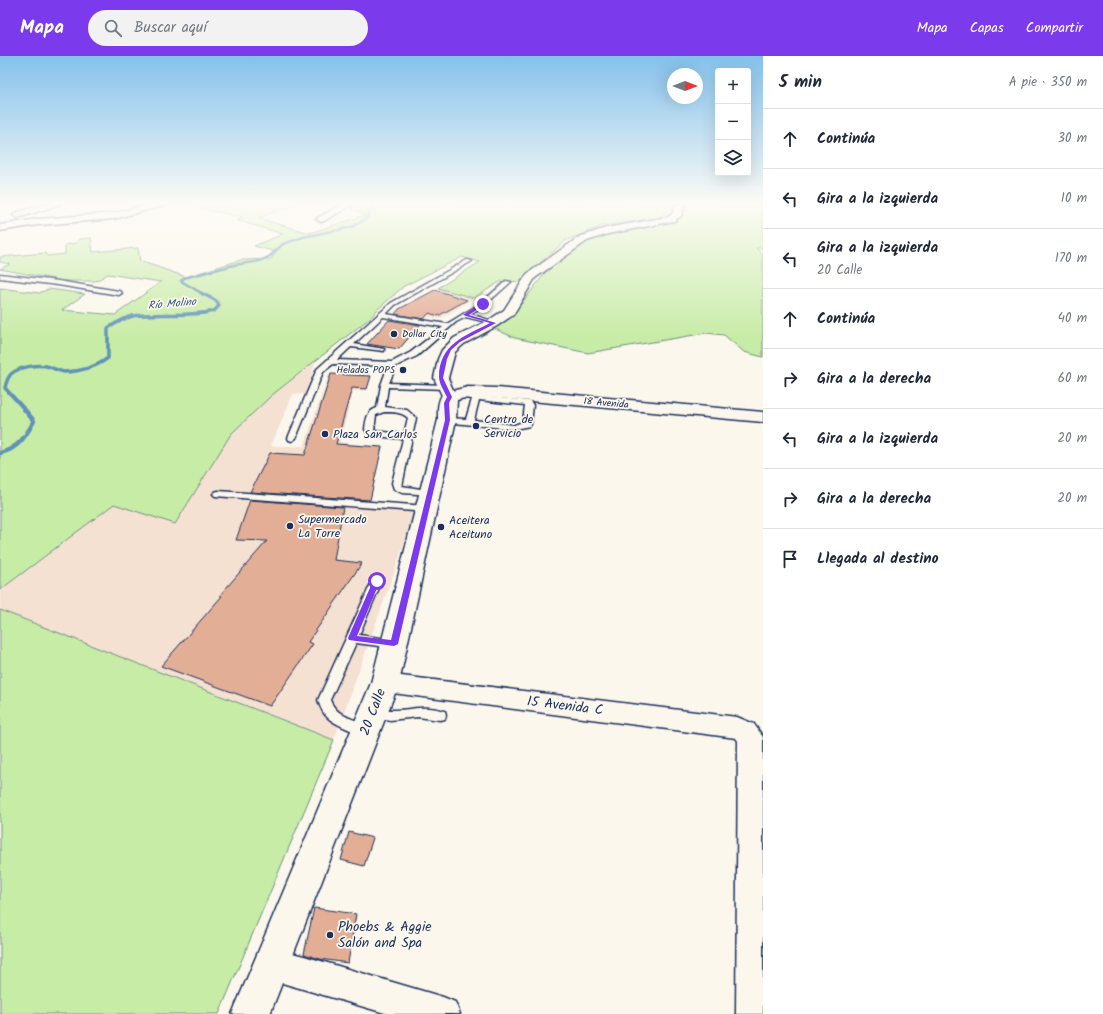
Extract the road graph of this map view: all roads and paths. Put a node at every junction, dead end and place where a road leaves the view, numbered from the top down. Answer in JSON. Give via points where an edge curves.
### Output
{"nodes":[{"id":1,"x":569,"y":249,"type":"edge"},
{"id":2,"x":469,"y":261,"type":"dead end"},
{"id":3,"x":0,"y":276,"type":"edge"},
{"id":4,"x":508,"y":282,"type":"dead end"},
{"id":5,"x":119,"y":293,"type":"dead end"},
{"id":6,"x":380,"y":315,"type":"junction"},
{"id":7,"x":466,"y":315,"type":"junction"},
{"id":8,"x":493,"y":323,"type":"junction"},
{"id":9,"x":449,"y":326,"type":"junction"},
{"id":10,"x":348,"y":345,"type":"junction"},
{"id":11,"x":382,"y":350,"type":"dead end"},
{"id":12,"x":331,"y":362,"type":"junction"},
{"id":13,"x":393,"y":364,"type":"junction"},
{"id":14,"x":385,"y":385,"type":"junction"},
{"id":15,"x":449,"y":393,"type":"junction"},
{"id":16,"x":476,"y":398,"type":"junction"},
{"id":17,"x":381,"y":409,"type":"junction"},
{"id":18,"x":763,"y":416,"type":"edge"},
{"id":19,"x":447,"y":420,"type":"junction"},
{"id":20,"x":469,"y":422,"type":"junction"},
{"id":21,"x":408,"y":437,"type":"junction"},
{"id":22,"x":292,"y":438,"type":"dead end"},
{"id":23,"x":218,"y":494,"type":"dead end"},
{"id":24,"x":428,"y":501,"type":"junction"},
{"id":25,"x":377,"y":581,"type":"dead end"},
{"id":26,"x":352,"y":638,"type":"junction"},
{"id":27,"x":394,"y":644,"type":"junction"},
{"id":28,"x":375,"y":708,"type":"junction"},
{"id":29,"x":440,"y":715,"type":"dead end"},
{"id":30,"x":272,"y":964,"type":"junction"},
{"id":31,"x":251,"y":1014,"type":"edge"},
{"id":32,"x":443,"y":1014,"type":"edge"},
{"id":33,"x":753,"y":1014,"type":"edge"}],
"edges":[{"from":1,"to":8,"type":"street","via":[[531,276],[509,312]]},
{"from":2,"to":6,"type":"lane","via":[[393,304]]},
{"from":3,"to":5,"type":"lane"},
{"from":4,"to":7,"type":"lane"},
{"from":6,"to":9,"type":"lane"},
{"from":6,"to":10,"type":"lane"},
{"from":7,"to":8,"type":"lane"},
{"from":7,"to":9,"type":"lane"},
{"from":8,"to":15,"type":"street","via":[[459,341],[449,350],[441,378]]},
{"from":9,"to":13,"type":"lane","via":[[414,354]]},
{"from":10,"to":11,"type":"lane"},
{"from":10,"to":12,"type":"lane"},
{"from":12,"to":13,"type":"lane"},
{"from":12,"to":22,"type":"lane","via":[[320,371]]},
{"from":13,"to":14,"type":"lane"},
{"from":14,"to":15,"type":"lane"},
{"from":14,"to":17,"type":"lane"},
{"from":15,"to":16,"type":"lane"},
{"from":15,"to":18,"type":"street","name":"18 Avenida","via":[[497,393]]},
{"from":15,"to":19,"type":"street","name":"20 Calle"},
{"from":16,"to":20,"type":"lane"},
{"from":16,"to":20,"type":"lane","via":[[527,403],[530,405],[527,424],[514,427]]},
{"from":17,"to":21,"type":"lane","via":[[407,413],[412,418]]},
{"from":17,"to":21,"type":"lane","via":[[372,414],[369,429],[371,433]]},
{"from":19,"to":20,"type":"lane"},
{"from":19,"to":24,"type":"street","name":"20 Calle"},
{"from":21,"to":24,"type":"lane","via":[[397,487]]},
{"from":23,"to":24,"type":"lane"},
{"from":24,"to":27,"type":"street","name":"20 Calle"},
{"from":25,"to":26,"type":"lane"},
{"from":26,"to":27,"type":"lane"},
{"from":26,"to":28,"type":"lane","via":[[324,700],[325,708],[340,720]]},
{"from":27,"to":28,"type":"street","name":"20 Calle"},
{"from":28,"to":29,"type":"lane","via":[[390,715],[418,712]]},
{"from":28,"to":30,"type":"street","name":"20 Calle"},
{"from":28,"to":33,"type":"street","name":"15 Avenida C","via":[[738,727],[745,731],[751,738]]},
{"from":30,"to":31,"type":"street","name":"20 Calle"},
{"from":30,"to":32,"type":"street"}]}
